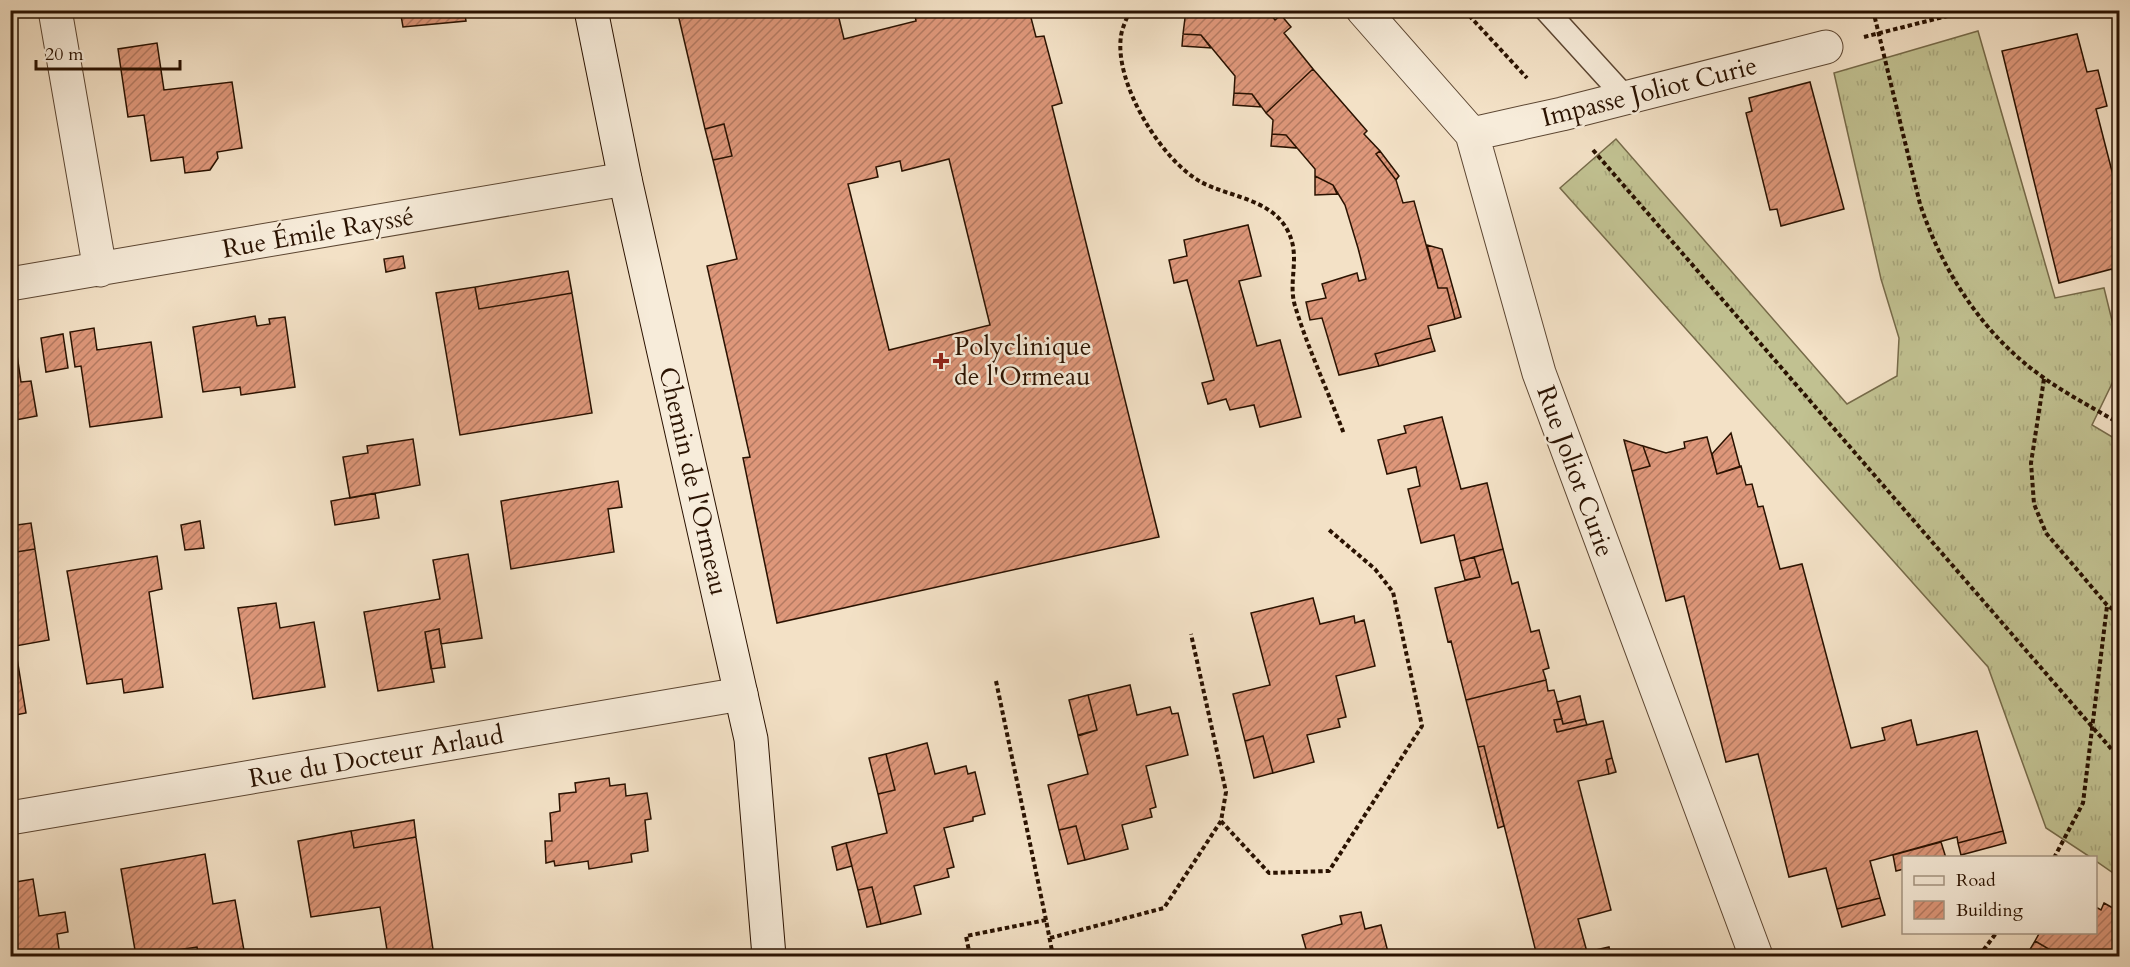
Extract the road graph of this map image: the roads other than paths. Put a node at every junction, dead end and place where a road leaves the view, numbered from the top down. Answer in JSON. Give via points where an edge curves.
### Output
{"nodes":[{"id":1,"x":55,"y":10,"type":"edge"},
{"id":2,"x":591,"y":10,"type":"edge"},
{"id":3,"x":1363,"y":10,"type":"edge"},
{"id":4,"x":1546,"y":10,"type":"edge"},
{"id":5,"x":1826,"y":46,"type":"road end"},
{"id":6,"x":1626,"y":98,"type":"junction"},
{"id":7,"x":1472,"y":134,"type":"junction"},
{"id":8,"x":625,"y":179,"type":"junction"},
{"id":9,"x":100,"y":270,"type":"junction"},
{"id":10,"x":10,"y":284,"type":"edge"},
{"id":11,"x":741,"y":694,"type":"junction"},
{"id":12,"x":10,"y":818,"type":"edge"},
{"id":13,"x":769,"y":957,"type":"edge"},
{"id":14,"x":1756,"y":957,"type":"edge"}],
"edges":[{"from":1,"to":9,"type":"street"},
{"from":2,"to":8,"type":"street","name":"Chemin de l'Ormeau"},
{"from":3,"to":7,"type":"street","name":"Rue Joliot Curie"},
{"from":4,"to":6,"type":"lane"},
{"from":5,"to":6,"type":"street","name":"Impasse Joliot Curie"},
{"from":6,"to":7,"type":"street","name":"Impasse Joliot Curie"},
{"from":7,"to":14,"type":"street","name":"Rue Joliot Curie","via":[[1539,373]]},
{"from":8,"to":9,"type":"street","name":"Rue Émile Rayssé"},
{"from":8,"to":11,"type":"street","name":"Chemin de l'Ormeau"},
{"from":9,"to":10,"type":"street","name":"Rue Émile Rayssé"},
{"from":11,"to":12,"type":"street","name":"Rue du Docteur Arlaud"},
{"from":11,"to":13,"type":"street","name":"Chemin de l'Ormeau","via":[[751,738]]}]}
